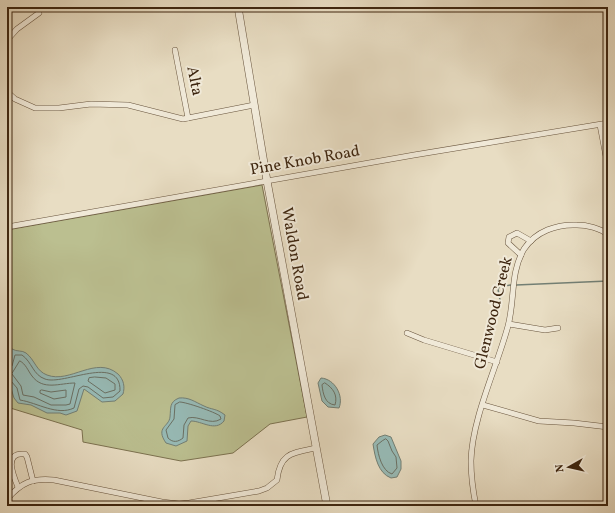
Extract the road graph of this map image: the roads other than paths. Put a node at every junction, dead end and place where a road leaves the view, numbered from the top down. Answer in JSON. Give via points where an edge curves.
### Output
{"nodes":[{"id":1,"x":238,"y":7,"type":"edge"},
{"id":2,"x":39,"y":13,"type":"dead end"},
{"id":3,"x":7,"y":40,"type":"edge"},
{"id":4,"x":175,"y":50,"type":"dead end"},
{"id":5,"x":7,"y":94,"type":"edge"},
{"id":6,"x":254,"y":105,"type":"junction"},
{"id":7,"x":188,"y":118,"type":"junction"},
{"id":8,"x":608,"y":123,"type":"edge"},
{"id":9,"x":600,"y":125,"type":"junction"},
{"id":10,"x":608,"y":167,"type":"edge"},
{"id":11,"x":267,"y":181,"type":"junction"},
{"id":12,"x":7,"y":227,"type":"edge"},
{"id":13,"x":607,"y":232,"type":"edge"},
{"id":14,"x":530,"y":241,"type":"junction"},
{"id":15,"x":521,"y":255,"type":"junction"},
{"id":16,"x":509,"y":324,"type":"junction"},
{"id":17,"x":558,"y":328,"type":"dead end"},
{"id":18,"x":407,"y":333,"type":"dead end"},
{"id":19,"x":497,"y":362,"type":"junction"},
{"id":20,"x":483,"y":405,"type":"junction"},
{"id":21,"x":608,"y":427,"type":"edge"},
{"id":22,"x":316,"y":448,"type":"junction"},
{"id":23,"x":33,"y":481,"type":"junction"},
{"id":24,"x":18,"y":487,"type":"junction"},
{"id":25,"x":7,"y":499,"type":"edge"},
{"id":26,"x":327,"y":506,"type":"edge"},
{"id":27,"x":476,"y":506,"type":"edge"}],
"edges":[{"from":1,"to":6,"type":"street","name":"Waldon Road"},
{"from":2,"to":3,"type":"street"},
{"from":4,"to":7,"type":"street","name":"Alta"},
{"from":5,"to":7,"type":"street","via":[[35,108],[91,104],[128,105]]},
{"from":6,"to":7,"type":"street"},
{"from":6,"to":11,"type":"street","name":"Waldon Road"},
{"from":8,"to":9,"type":"street","name":"Pine Knob Road"},
{"from":9,"to":10,"type":"street"},
{"from":9,"to":11,"type":"street","name":"Pine Knob Road"},
{"from":11,"to":12,"type":"street","name":"Pine Knob Road"},
{"from":11,"to":22,"type":"street","name":"Waldon Road"},
{"from":13,"to":14,"type":"street","name":"Glenwood Creek","via":[[570,224],[544,231]]},
{"from":14,"to":15,"type":"street","name":"Glenwood Creek"},
{"from":14,"to":15,"type":"street","via":[[517,233],[509,237],[508,243],[511,248]]},
{"from":15,"to":16,"type":"street","name":"Glenwood Creek","via":[[516,267]]},
{"from":16,"to":17,"type":"street","via":[[545,330]]},
{"from":16,"to":19,"type":"street","name":"Glenwood Creek"},
{"from":18,"to":19,"type":"street"},
{"from":19,"to":20,"type":"street","name":"Glenwood Creek"},
{"from":20,"to":21,"type":"street","via":[[539,421],[574,422]]},
{"from":20,"to":27,"type":"street","name":"Glenwood Creek","via":[[471,459]]},
{"from":22,"to":23,"type":"street","via":[[286,456],[278,466],[277,480],[267,488],[178,504],[54,480]]},
{"from":22,"to":26,"type":"street","name":"Waldon Road"},
{"from":23,"to":24,"type":"street"},
{"from":23,"to":24,"type":"street","via":[[25,454],[15,455],[11,463]]},
{"from":24,"to":25,"type":"street"}]}
